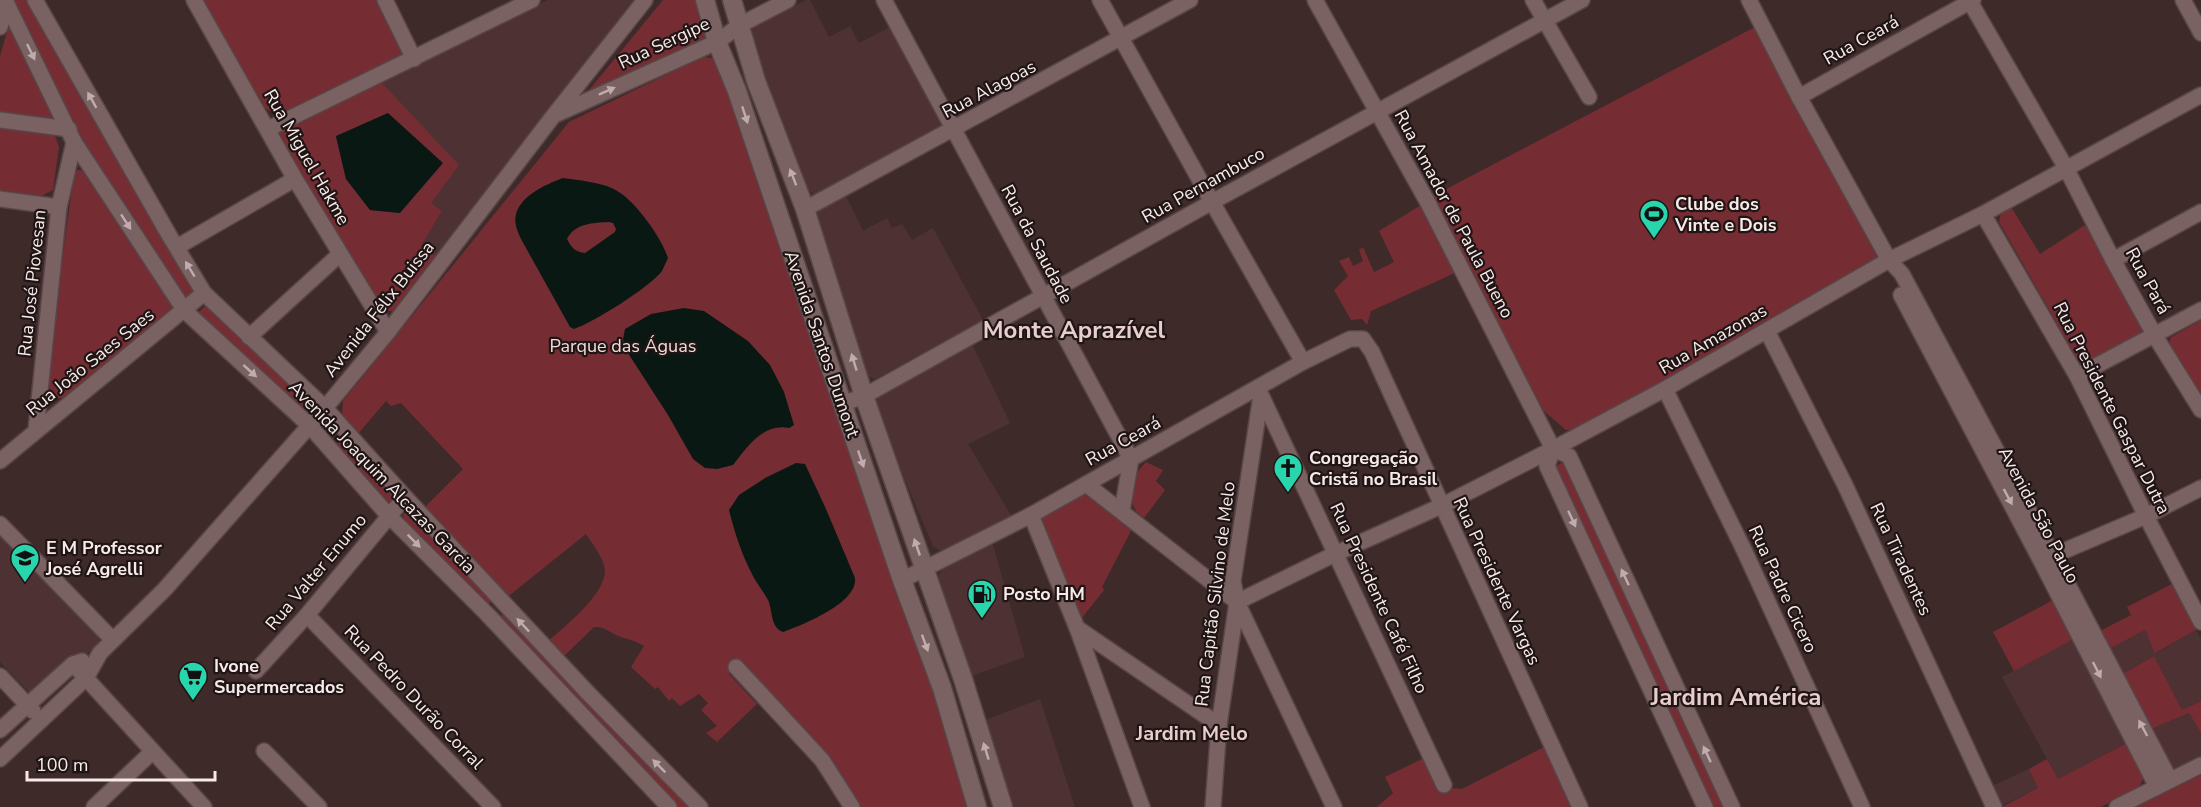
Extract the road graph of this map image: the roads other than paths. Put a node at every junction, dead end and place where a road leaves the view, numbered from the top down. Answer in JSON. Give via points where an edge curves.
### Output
{"nodes":[{"id":1,"x":35,"y":0,"type":"edge"},
{"id":2,"x":194,"y":0,"type":"edge"},
{"id":3,"x":385,"y":0,"type":"edge"},
{"id":4,"x":532,"y":0,"type":"edge"},
{"id":5,"x":645,"y":0,"type":"edge"},
{"id":6,"x":705,"y":0,"type":"edge"},
{"id":7,"x":732,"y":0,"type":"edge"},
{"id":8,"x":788,"y":0,"type":"edge"},
{"id":9,"x":884,"y":0,"type":"edge"},
{"id":10,"x":1100,"y":0,"type":"edge"},
{"id":11,"x":1190,"y":0,"type":"edge"},
{"id":12,"x":1315,"y":0,"type":"edge"},
{"id":13,"x":1533,"y":0,"type":"edge"},
{"id":14,"x":1582,"y":0,"type":"edge"},
{"id":15,"x":1749,"y":0,"type":"edge"},
{"id":16,"x":2183,"y":0,"type":"edge"},
{"id":17,"x":5,"y":1,"type":"edge"},
{"id":18,"x":1971,"y":1,"type":"edge"},
{"id":19,"x":1545,"y":21,"type":"junction"},
{"id":20,"x":740,"y":25,"type":"junction"},
{"id":21,"x":0,"y":27,"type":"edge"},
{"id":22,"x":2201,"y":33,"type":"edge"},
{"id":23,"x":1121,"y":39,"type":"junction"},
{"id":24,"x":717,"y":42,"type":"junction"},
{"id":25,"x":414,"y":59,"type":"junction"},
{"id":26,"x":756,"y":81,"type":"junction"},
{"id":27,"x":737,"y":91,"type":"junction"},
{"id":28,"x":2201,"y":95,"type":"edge"},
{"id":29,"x":1589,"y":97,"type":"dead end"},
{"id":30,"x":1799,"y":97,"type":"junction"},
{"id":31,"x":1378,"y":112,"type":"junction"},
{"id":32,"x":554,"y":115,"type":"junction"},
{"id":33,"x":0,"y":120,"type":"edge"},
{"id":34,"x":268,"y":129,"type":"junction"},
{"id":35,"x":955,"y":129,"type":"junction"},
{"id":36,"x":72,"y":136,"type":"junction"},
{"id":37,"x":2066,"y":168,"type":"junction"},
{"id":38,"x":295,"y":179,"type":"junction"},
{"id":39,"x":0,"y":199,"type":"edge"},
{"id":40,"x":1212,"y":202,"type":"junction"},
{"id":41,"x":59,"y":207,"type":"junction"},
{"id":42,"x":806,"y":209,"type":"junction"},
{"id":43,"x":2201,"y":212,"type":"edge"},
{"id":44,"x":1983,"y":214,"type":"junction"},
{"id":45,"x":177,"y":247,"type":"junction"},
{"id":46,"x":340,"y":254,"type":"junction"},
{"id":47,"x":1889,"y":260,"type":"junction"},
{"id":48,"x":2113,"y":260,"type":"junction"},
{"id":49,"x":204,"y":293,"type":"junction"},
{"id":50,"x":1043,"y":296,"type":"junction"},
{"id":51,"x":2201,"y":310,"type":"edge"},
{"id":52,"x":185,"y":311,"type":"junction"},
{"id":53,"x":1767,"y":331,"type":"junction"},
{"id":54,"x":388,"y":332,"type":"junction"},
{"id":55,"x":2156,"y":336,"type":"junction"},
{"id":56,"x":249,"y":337,"type":"junction"},
{"id":57,"x":1363,"y":339,"type":"joint"},
{"id":58,"x":1303,"y":362,"type":"junction"},
{"id":59,"x":2077,"y":376,"type":"junction"},
{"id":60,"x":1665,"y":389,"type":"junction"},
{"id":61,"x":1259,"y":392,"type":"junction"},
{"id":62,"x":864,"y":396,"type":"junction"},
{"id":63,"x":842,"y":404,"type":"junction"},
{"id":64,"x":325,"y":408,"type":"junction"},
{"id":65,"x":2201,"y":410,"type":"edge"},
{"id":66,"x":309,"y":425,"type":"junction"},
{"id":67,"x":36,"y":430,"type":"junction"},
{"id":68,"x":1553,"y":449,"type":"junction"},
{"id":69,"x":1131,"y":459,"type":"junction"},
{"id":70,"x":0,"y":461,"type":"edge"},
{"id":71,"x":1086,"y":484,"type":"junction"},
{"id":72,"x":2201,"y":488,"type":"edge"},
{"id":73,"x":405,"y":497,"type":"junction"},
{"id":74,"x":1441,"y":506,"type":"junction"},
{"id":75,"x":1122,"y":511,"type":"junction"},
{"id":76,"x":388,"y":515,"type":"junction"},
{"id":77,"x":1031,"y":515,"type":"junction"},
{"id":78,"x":2146,"y":516,"type":"junction"},
{"id":79,"x":0,"y":524,"type":"edge"},
{"id":80,"x":1337,"y":553,"type":"junction"},
{"id":81,"x":2047,"y":558,"type":"junction"},
{"id":82,"x":925,"y":570,"type":"junction"},
{"id":83,"x":902,"y":580,"type":"junction"},
{"id":84,"x":501,"y":602,"type":"junction"},
{"id":85,"x":1237,"y":602,"type":"junction"},
{"id":86,"x":487,"y":614,"type":"junction"},
{"id":87,"x":307,"y":615,"type":"junction"},
{"id":88,"x":2201,"y":622,"type":"edge"},
{"id":89,"x":1077,"y":628,"type":"junction"},
{"id":90,"x":113,"y":640,"type":"junction"},
{"id":91,"x":99,"y":653,"type":"junction"},
{"id":92,"x":73,"y":664,"type":"junction"},
{"id":93,"x":736,"y":668,"type":"dead end"},
{"id":94,"x":256,"y":671,"type":"dead end"},
{"id":95,"x":0,"y":676,"type":"edge"},
{"id":96,"x":86,"y":678,"type":"junction"},
{"id":97,"x":963,"y":680,"type":"junction"},
{"id":98,"x":942,"y":688,"type":"junction"},
{"id":99,"x":27,"y":705,"type":"junction"},
{"id":100,"x":41,"y":720,"type":"junction"},
{"id":101,"x":1219,"y":725,"type":"junction"},
{"id":102,"x":0,"y":730,"type":"edge"},
{"id":103,"x":152,"y":752,"type":"junction"},
{"id":104,"x":264,"y":752,"type":"dead end"},
{"id":105,"x":0,"y":759,"type":"edge"},
{"id":106,"x":2201,"y":765,"type":"edge"},
{"id":107,"x":2163,"y":783,"type":"junction"},
{"id":108,"x":1444,"y":784,"type":"dead end"},
{"id":109,"x":663,"y":805,"type":"edge"},
{"id":110,"x":94,"y":807,"type":"edge"},
{"id":111,"x":204,"y":807,"type":"edge"},
{"id":112,"x":319,"y":807,"type":"edge"},
{"id":113,"x":493,"y":807,"type":"edge"},
{"id":114,"x":700,"y":807,"type":"edge"},
{"id":115,"x":852,"y":807,"type":"edge"},
{"id":116,"x":977,"y":807,"type":"edge"},
{"id":117,"x":1003,"y":807,"type":"edge"},
{"id":118,"x":1142,"y":807,"type":"edge"},
{"id":119,"x":1213,"y":807,"type":"edge"},
{"id":120,"x":1334,"y":807,"type":"edge"},
{"id":121,"x":1580,"y":807,"type":"edge"},
{"id":122,"x":1705,"y":807,"type":"edge"},
{"id":123,"x":1732,"y":807,"type":"edge"},
{"id":124,"x":1862,"y":807,"type":"edge"},
{"id":125,"x":1994,"y":807,"type":"edge"},
{"id":126,"x":2117,"y":807,"type":"edge"}],
"edges":[{"from":45,"to":1,"type":"street","name":"Avenida Joaquim Alcazas Garcia","one_way":true},
{"from":2,"to":34,"type":"street","name":"Rua Miguel Hakme"},
{"from":3,"to":25,"type":"street"},
{"from":4,"to":25,"type":"street"},
{"from":5,"to":32,"type":"street","name":"Avenida Félix Buissa"},
{"from":6,"to":24,"type":"street","name":"Avenida Santos Dumont"},
{"from":7,"to":20,"type":"street","name":"Avenida Santos Dumont"},
{"from":8,"to":20,"type":"street","name":"Rua Sergipe"},
{"from":9,"to":35,"type":"street","name":"Rua da Saudade"},
{"from":10,"to":23,"type":"street"},
{"from":11,"to":23,"type":"street","name":"Rua Alagoas"},
{"from":12,"to":31,"type":"street","name":"Rua Amador de Paula Bueno"},
{"from":13,"to":19,"type":"street"},
{"from":14,"to":19,"type":"street","name":"Rua Pernambuco"},
{"from":15,"to":30,"type":"street","name":"Avenida São Paulo"},
{"from":16,"to":22,"type":"street"},
{"from":17,"to":21,"type":"street"},
{"from":17,"to":36,"type":"street","name":"Avenida Joaquim Alcazas Garcia","one_way":true},
{"from":18,"to":30,"type":"street","name":"Rua Ceará"},
{"from":18,"to":37,"type":"street","name":"Rua Pará"},
{"from":19,"to":29,"type":"street"},
{"from":19,"to":31,"type":"street","name":"Rua Pernambuco"},
{"from":20,"to":24,"type":"street","name":"Rua Sergipe"},
{"from":20,"to":26,"type":"street","name":"Avenida Santos Dumont"},
{"from":23,"to":35,"type":"street","name":"Rua Alagoas"},
{"from":23,"to":40,"type":"street"},
{"from":24,"to":27,"type":"street","name":"Avenida Santos Dumont"},
{"from":32,"to":24,"type":"street","name":"Rua Sergipe","one_way":true},
{"from":25,"to":34,"type":"street"},
{"from":26,"to":27,"type":"street"},
{"from":42,"to":26,"type":"street","name":"Avenida Santos Dumont","one_way":true},
{"from":27,"to":63,"type":"street","name":"Avenida Santos Dumont","one_way":true},
{"from":28,"to":37,"type":"street","name":"Rua Amazonas"},
{"from":30,"to":47,"type":"street","name":"Avenida São Paulo"},
{"from":31,"to":40,"type":"street","name":"Rua Pernambuco"},
{"from":31,"to":68,"type":"street","name":"Rua Amador de Paula Bueno"},
{"from":32,"to":54,"type":"street","name":"Avenida Félix Buissa"},
{"from":33,"to":36,"type":"street"},
{"from":34,"to":38,"type":"street","name":"Rua Miguel Hakme"},
{"from":35,"to":42,"type":"street","name":"Rua Alagoas"},
{"from":35,"to":50,"type":"street","name":"Rua da Saudade"},
{"from":36,"to":41,"type":"street","name":"Rua José Piovesan"},
{"from":36,"to":52,"type":"street","name":"Avenida Joaquim Alcazas Garcia","one_way":true},
{"from":37,"to":44,"type":"street","name":"Rua Amazonas"},
{"from":37,"to":48,"type":"street","name":"Rua Pará"},
{"from":38,"to":45,"type":"street"},
{"from":38,"to":46,"type":"street","name":"Rua Miguel Hakme"},
{"from":39,"to":41,"type":"street"},
{"from":40,"to":50,"type":"street","name":"Rua Pernambuco"},
{"from":40,"to":58,"type":"street"},
{"from":41,"to":67,"type":"street","name":"Rua José Piovesan"},
{"from":62,"to":42,"type":"street","name":"Avenida Santos Dumont","one_way":true},
{"from":43,"to":48,"type":"street"},
{"from":44,"to":47,"type":"street","name":"Rua Amazonas"},
{"from":44,"to":59,"type":"street","name":"Rua Presidente Gaspar Dutra"},
{"from":49,"to":45,"type":"street","name":"Avenida Joaquim Alcazas Garcia","one_way":true},
{"from":46,"to":54,"type":"street","name":"Rua Miguel Hakme"},
{"from":46,"to":56,"type":"street"},
{"from":47,"to":53,"type":"street","name":"Rua Amazonas"},
{"from":47,"to":81,"type":"street","name":"Avenida São Paulo","via":[[1892,278]]},
{"from":48,"to":55,"type":"street","name":"Rua Pará"},
{"from":49,"to":52,"type":"street","name":"Rua João Saes Saes"},
{"from":49,"to":56,"type":"street","name":"Avenida Joaquim Alcazas Garcia"},
{"from":50,"to":62,"type":"street","name":"Rua Pernambuco"},
{"from":50,"to":69,"type":"street","name":"Rua da Saudade"},
{"from":51,"to":55,"type":"street"},
{"from":52,"to":66,"type":"street","name":"Avenida Joaquim Alcazas Garcia","one_way":true},
{"from":52,"to":67,"type":"street","name":"Rua João Saes Saes"},
{"from":53,"to":60,"type":"street","name":"Rua Amazonas"},
{"from":53,"to":125,"type":"street","name":"Rua Tiradentes","via":[[1845,485]]},
{"from":54,"to":64,"type":"street","name":"Avenida Félix Buissa"},
{"from":55,"to":59,"type":"street"},
{"from":55,"to":65,"type":"street","name":"Rua Pará"},
{"from":56,"to":64,"type":"street","name":"Avenida Joaquim Alcazas Garcia"},
{"from":57,"to":58,"type":"street","name":"Rua Ceará","via":[[1350,339]]},
{"from":57,"to":74,"type":"street","name":"Rua Presidente Vargas"},
{"from":58,"to":61,"type":"street","name":"Rua Ceará"},
{"from":59,"to":78,"type":"street","name":"Rua Presidente Gaspar Dutra"},
{"from":60,"to":68,"type":"street","name":"Rua Amazonas"},
{"from":60,"to":124,"type":"street","name":"Rua Padre Cicero"},
{"from":61,"to":69,"type":"street","name":"Rua Ceará"},
{"from":61,"to":80,"type":"street","name":"Rua Presidente Café Filho"},
{"from":61,"to":85,"type":"street","name":"Rua Capitão Silvino de Melo","via":[[1233,581]]},
{"from":62,"to":63,"type":"street","name":"Rua Pernambuco"},
{"from":82,"to":62,"type":"street","name":"Avenida Santos Dumont","one_way":true},
{"from":63,"to":83,"type":"street","name":"Avenida Santos Dumont","one_way":true},
{"from":64,"to":66,"type":"street","name":"Avenida Félix Buissa"},
{"from":64,"to":73,"type":"street","name":"Avenida Joaquim Alcazas Garcia"},
{"from":66,"to":76,"type":"street","name":"Avenida Joaquim Alcazas Garcia"},
{"from":66,"to":90,"type":"street","name":"Avenida Félix Buissa","via":[[165,589]]},
{"from":67,"to":70,"type":"street","name":"Rua João Saes Saes"},
{"from":68,"to":74,"type":"street","name":"Rua Amazonas"},
{"from":68,"to":122,"type":"street","name":"Rua Amador de Paula Bueno","one_way":true,"via":[[1547,466]]},
{"from":123,"to":68,"type":"street","name":"Rua Amador de Paula Bueno","one_way":true,"via":[[1569,456]]},
{"from":69,"to":71,"type":"street","name":"Rua Ceará"},
{"from":69,"to":75,"type":"street"},
{"from":71,"to":75,"type":"street"},
{"from":71,"to":77,"type":"street","name":"Rua Ceará"},
{"from":72,"to":78,"type":"street"},
{"from":73,"to":76,"type":"street","name":"Rua Valter Enumo"},
{"from":73,"to":84,"type":"street","name":"Avenida Joaquim Alcazas Garcia"},
{"from":74,"to":80,"type":"street","name":"Rua Amazonas"},
{"from":74,"to":121,"type":"street","name":"Rua Presidente Vargas"},
{"from":75,"to":85,"type":"street"},
{"from":76,"to":86,"type":"street","name":"Avenida Joaquim Alcazas Garcia","one_way":true},
{"from":76,"to":87,"type":"street","name":"Rua Valter Enumo"},
{"from":77,"to":82,"type":"street","name":"Rua Ceará"},
{"from":77,"to":89,"type":"street"},
{"from":78,"to":81,"type":"street"},
{"from":78,"to":88,"type":"street","name":"Rua Presidente Gaspar Dutra"},
{"from":79,"to":90,"type":"street"},
{"from":80,"to":85,"type":"street","name":"Rua Amazonas"},
{"from":80,"to":108,"type":"street","name":"Rua Presidente Café Filho"},
{"from":81,"to":107,"type":"street","name":"Avenida São Paulo"},
{"from":82,"to":83,"type":"street","name":"Rua Ceará"},
{"from":82,"to":97,"type":"street","name":"Avenida Santos Dumont"},
{"from":83,"to":98,"type":"street","name":"Avenida Santos Dumont","one_way":true},
{"from":84,"to":86,"type":"street"},
{"from":114,"to":84,"type":"street","name":"Avenida Joaquim Alcazas Garcia","one_way":true},
{"from":85,"to":101,"type":"street","name":"Rua Capitão Silvino de Melo"},
{"from":85,"to":120,"type":"street"},
{"from":86,"to":109,"type":"street","name":"Avenida Joaquim Alcazas Garcia"},
{"from":87,"to":94,"type":"street","name":"Rua Valter Enumo"},
{"from":87,"to":113,"type":"street","name":"Rua Pedro Durão Corral"},
{"from":89,"to":101,"type":"street"},
{"from":89,"to":118,"type":"street"},
{"from":90,"to":91,"type":"street","name":"Avenida Félix Buissa"},
{"from":91,"to":92,"type":"street","name":"Avenida Félix Buissa"},
{"from":91,"to":96,"type":"street","name":"Avenida Félix Buissa"},
{"from":92,"to":96,"type":"street"},
{"from":92,"to":99,"type":"street","name":"Avenida Félix Buissa"},
{"from":93,"to":115,"type":"street","via":[[822,760]]},
{"from":95,"to":99,"type":"street"},
{"from":96,"to":100,"type":"street","name":"Avenida Félix Buissa"},
{"from":96,"to":103,"type":"street"},
{"from":97,"to":98,"type":"street"},
{"from":117,"to":97,"type":"street","name":"Avenida Santos Dumont","one_way":true},
{"from":98,"to":116,"type":"street","name":"Avenida Santos Dumont"},
{"from":99,"to":100,"type":"street"},
{"from":99,"to":102,"type":"street","name":"Avenida Félix Buissa"},
{"from":100,"to":105,"type":"street","name":"Avenida Félix Buissa"},
{"from":101,"to":119,"type":"street","name":"Rua Capitão Silvino de Melo"},
{"from":103,"to":110,"type":"street"},
{"from":103,"to":111,"type":"street"},
{"from":104,"to":112,"type":"street"},
{"from":106,"to":107,"type":"street"},
{"from":107,"to":126,"type":"street"}]}
